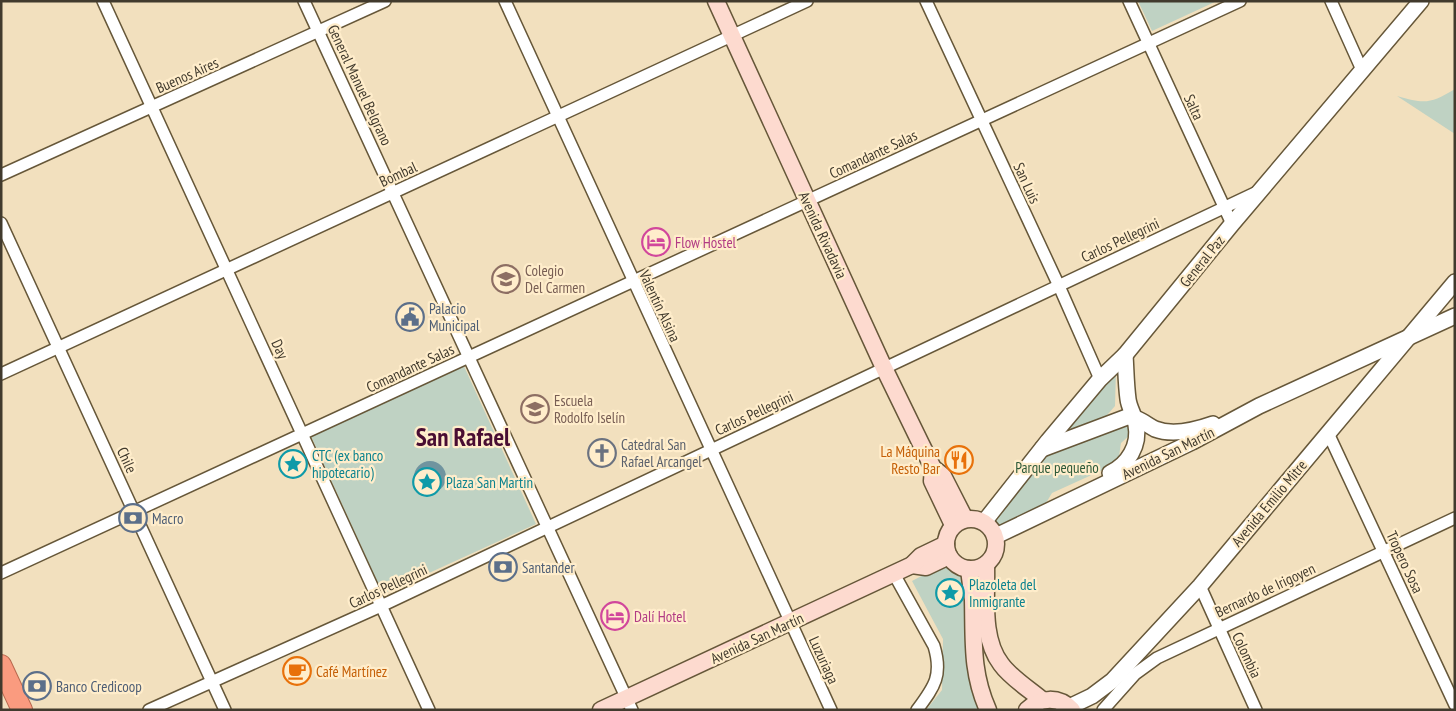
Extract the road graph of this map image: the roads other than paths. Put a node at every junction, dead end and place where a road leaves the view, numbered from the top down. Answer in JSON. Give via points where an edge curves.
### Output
{"nodes":[{"id":1,"x":103,"y":1,"type":"edge"},
{"id":2,"x":304,"y":1,"type":"edge"},
{"id":3,"x":386,"y":1,"type":"edge"},
{"id":4,"x":505,"y":1,"type":"edge"},
{"id":5,"x":716,"y":1,"type":"edge"},
{"id":6,"x":807,"y":1,"type":"edge"},
{"id":7,"x":926,"y":1,"type":"edge"},
{"id":8,"x":1129,"y":1,"type":"edge"},
{"id":9,"x":1240,"y":1,"type":"edge"},
{"id":10,"x":1331,"y":1,"type":"edge"},
{"id":11,"x":1420,"y":1,"type":"edge"},
{"id":12,"x":319,"y":32,"type":"junction"},
{"id":13,"x":732,"y":36,"type":"junction"},
{"id":14,"x":1149,"y":44,"type":"junction"},
{"id":15,"x":1362,"y":70,"type":"junction"},
{"id":16,"x":152,"y":107,"type":"junction"},
{"id":17,"x":557,"y":117,"type":"junction"},
{"id":18,"x":981,"y":120,"type":"junction"},
{"id":19,"x":1,"y":175,"type":"edge"},
{"id":20,"x":1261,"y":191,"type":"junction"},
{"id":21,"x":393,"y":193,"type":"junction"},
{"id":22,"x":807,"y":200,"type":"junction"},
{"id":23,"x":1224,"y":208,"type":"junction"},
{"id":24,"x":1,"y":223,"type":"edge"},
{"id":25,"x":1232,"y":224,"type":"junction"},
{"id":26,"x":226,"y":270,"type":"junction"},
{"id":27,"x":633,"y":281,"type":"junction"},
{"id":28,"x":1455,"y":282,"type":"edge"},
{"id":29,"x":1059,"y":286,"type":"junction"},
{"id":30,"x":1455,"y":316,"type":"edge"},
{"id":31,"x":1408,"y":337,"type":"junction"},
{"id":32,"x":58,"y":348,"type":"junction"},
{"id":33,"x":1125,"y":355,"type":"junction"},
{"id":34,"x":469,"y":357,"type":"junction"},
{"id":35,"x":884,"y":368,"type":"junction"},
{"id":36,"x":1,"y":374,"type":"edge"},
{"id":37,"x":1100,"y":379,"type":"junction"},
{"id":38,"x":1259,"y":406,"type":"junction"},
{"id":39,"x":1134,"y":417,"type":"junction"},
{"id":40,"x":1328,"y":433,"type":"junction"},
{"id":41,"x":302,"y":434,"type":"junction"},
{"id":42,"x":1042,"y":449,"type":"junction"},
{"id":43,"x":710,"y":450,"type":"junction"},
{"id":44,"x":1053,"y":509,"type":"junction"},
{"id":45,"x":134,"y":512,"type":"junction"},
{"id":46,"x":1455,"y":518,"type":"edge"},
{"id":47,"x":959,"y":522,"type":"junction"},
{"id":48,"x":984,"y":522,"type":"junction"},
{"id":49,"x":547,"y":527,"type":"junction"},
{"id":50,"x":996,"y":536,"type":"junction"},
{"id":51,"x":947,"y":550,"type":"junction"},
{"id":52,"x":1384,"y":552,"type":"junction"},
{"id":53,"x":986,"y":565,"type":"junction"},
{"id":54,"x":968,"y":569,"type":"junction"},
{"id":55,"x":1,"y":573,"type":"edge"},
{"id":56,"x":894,"y":574,"type":"junction"},
{"id":57,"x":1200,"y":586,"type":"junction"},
{"id":58,"x":381,"y":606,"type":"junction"},
{"id":59,"x":790,"y":622,"type":"junction"},
{"id":60,"x":1218,"y":628,"type":"junction"},
{"id":61,"x":1,"y":664,"type":"edge"},
{"id":62,"x":212,"y":682,"type":"junction"},
{"id":63,"x":1042,"y":700,"type":"junction"},
{"id":64,"x":629,"y":704,"type":"edge"},
{"id":65,"x":1455,"y":705,"type":"edge"},
{"id":66,"x":1070,"y":708,"type":"edge"},
{"id":67,"x":22,"y":710,"type":"edge"},
{"id":68,"x":149,"y":710,"type":"edge"},
{"id":69,"x":225,"y":710,"type":"edge"},
{"id":70,"x":429,"y":710,"type":"edge"},
{"id":71,"x":601,"y":710,"type":"edge"},
{"id":72,"x":831,"y":710,"type":"edge"},
{"id":73,"x":917,"y":710,"type":"edge"},
{"id":74,"x":988,"y":710,"type":"edge"},
{"id":75,"x":1027,"y":710,"type":"edge"},
{"id":76,"x":1103,"y":710,"type":"edge"},
{"id":77,"x":1256,"y":710,"type":"edge"}],
"edges":[{"from":1,"to":16,"type":"street","name":"Day"},
{"from":2,"to":12,"type":"street","name":"General Manuel Belgrano"},
{"from":3,"to":12,"type":"street","name":"Buenos Aires"},
{"from":4,"to":17,"type":"street","name":"Valentín Alsina"},
{"from":5,"to":13,"type":"main road","name":"Avenida Rivadavia"},
{"from":6,"to":13,"type":"street","name":"Bombal"},
{"from":7,"to":18,"type":"street","name":"San Luis"},
{"from":8,"to":14,"type":"street","name":"Salta"},
{"from":9,"to":14,"type":"street","name":"Comandante Salas"},
{"from":10,"to":15,"type":"street"},
{"from":11,"to":15,"type":"street","name":"General Paz"},
{"from":12,"to":16,"type":"street","name":"Buenos Aires"},
{"from":12,"to":21,"type":"street","name":"General Manuel Belgrano"},
{"from":13,"to":17,"type":"street","name":"Bombal"},
{"from":13,"to":22,"type":"main road","name":"Avenida Rivadavia"},
{"from":14,"to":18,"type":"street","name":"Comandante Salas"},
{"from":14,"to":23,"type":"street","name":"Salta"},
{"from":15,"to":20,"type":"street","name":"General Paz"},
{"from":16,"to":19,"type":"street","name":"Buenos Aires"},
{"from":16,"to":26,"type":"street","name":"Day"},
{"from":17,"to":21,"type":"street","name":"Bombal"},
{"from":17,"to":27,"type":"street","name":"Valentín Alsina"},
{"from":18,"to":22,"type":"street","name":"Comandante Salas"},
{"from":18,"to":29,"type":"street","name":"San Luis"},
{"from":20,"to":23,"type":"street","name":"Carlos Pellegrini"},
{"from":20,"to":25,"type":"street","name":"General Paz"},
{"from":21,"to":26,"type":"street","name":"Bombal"},
{"from":21,"to":34,"type":"street","name":"General Manuel Belgrano"},
{"from":22,"to":27,"type":"street","name":"Comandante Salas"},
{"from":22,"to":35,"type":"main road","name":"Avenida Rivadavia"},
{"from":23,"to":25,"type":"street","name":"Salta"},
{"from":23,"to":29,"type":"street","name":"Carlos Pellegrini"},
{"from":24,"to":32,"type":"street","name":"Chile"},
{"from":25,"to":33,"type":"street","name":"General Paz"},
{"from":26,"to":32,"type":"street","name":"Bombal"},
{"from":26,"to":41,"type":"street","name":"Day"},
{"from":27,"to":34,"type":"street","name":"Comandante Salas"},
{"from":27,"to":43,"type":"street","name":"Valentín Alsina"},
{"from":28,"to":31,"type":"street","name":"Avenida Emilio Mitre"},
{"from":29,"to":35,"type":"street","name":"Carlos Pellegrini"},
{"from":29,"to":37,"type":"street","name":"San Luis"},
{"from":30,"to":31,"type":"street","name":"Avenida San Martín"},
{"from":31,"to":38,"type":"street","name":"Avenida San Martín"},
{"from":31,"to":40,"type":"street","name":"Avenida Emilio Mitre"},
{"from":32,"to":36,"type":"street","name":"Bombal"},
{"from":32,"to":45,"type":"street","name":"Chile"},
{"from":33,"to":37,"type":"street","name":"General Paz"},
{"from":33,"to":39,"type":"street","via":[[1128,400]]},
{"from":34,"to":41,"type":"street","name":"Comandante Salas"},
{"from":34,"to":49,"type":"street","name":"General Manuel Belgrano"},
{"from":35,"to":43,"type":"street","name":"Carlos Pellegrini"},
{"from":35,"to":47,"type":"main road","name":"Avenida Rivadavia","via":[[933,468],[932,481]]},
{"from":37,"to":42,"type":"street","name":"General Paz"},
{"from":38,"to":39,"type":"street","name":"Avenida San Martín","via":[[1204,427],[1170,432],[1157,430]]},
{"from":38,"to":44,"type":"street","name":"Avenida San Martín"},
{"from":39,"to":42,"type":"street"},
{"from":39,"to":44,"type":"street","via":[[1137,436],[1127,462],[1063,494]]},
{"from":40,"to":52,"type":"street","name":"Tropero Sosa"},
{"from":40,"to":57,"type":"street","name":"Avenida Emilio Mitre"},
{"from":41,"to":45,"type":"street","name":"Comandante Salas"},
{"from":41,"to":58,"type":"street","name":"Day"},
{"from":42,"to":48,"type":"street","name":"General Paz"},
{"from":43,"to":49,"type":"street","name":"Carlos Pellegrini"},
{"from":43,"to":59,"type":"street","name":"Valentín Alsina"},
{"from":44,"to":50,"type":"street","name":"Avenida San Martín"},
{"from":45,"to":55,"type":"street","name":"Comandante Salas"},
{"from":45,"to":62,"type":"street","name":"Chile"},
{"from":46,"to":52,"type":"street","name":"Bernardo de Irigoyen"},
{"from":47,"to":48,"type":"main road","via":[[978,519]]},
{"from":47,"to":51,"type":"main road","via":[[949,531]]},
{"from":48,"to":50,"type":"main road"},
{"from":49,"to":58,"type":"street","name":"Carlos Pellegrini"},
{"from":49,"to":64,"type":"street","name":"General Manuel Belgrano"},
{"from":50,"to":53,"type":"main road","via":[[996,552]]},
{"from":51,"to":54,"type":"main road","via":[[954,563]]},
{"from":51,"to":56,"type":"main road","name":"Avenida San Martín","via":[[921,556]]},
{"from":52,"to":60,"type":"street","name":"Bernardo de Irigoyen"},
{"from":52,"to":65,"type":"street","name":"Tropero Sosa"},
{"from":53,"to":54,"type":"main road"},
{"from":53,"to":63,"type":"main road","via":[[987,618],[994,654],[1002,666]]},
{"from":54,"to":74,"type":"main road","via":[[973,598],[973,651]]},
{"from":56,"to":59,"type":"main road","name":"Avenida San Martín"},
{"from":56,"to":73,"type":"street","via":[[937,656],[937,678],[933,689]]},
{"from":57,"to":60,"type":"street","name":"Colombia"},
{"from":57,"to":66,"type":"street","name":"Avenida Emilio Mitre","via":[[1112,681]]},
{"from":58,"to":62,"type":"street","name":"Carlos Pellegrini"},
{"from":58,"to":70,"type":"street","name":"Day"},
{"from":59,"to":64,"type":"main road","name":"Avenida San Martín"},
{"from":59,"to":72,"type":"street","name":"Luzuriaga"},
{"from":60,"to":76,"type":"street","name":"Bernardo de Irigoyen","via":[[1156,658]]},
{"from":60,"to":77,"type":"street","name":"Colombia"},
{"from":61,"to":67,"type":"highway"},
{"from":62,"to":68,"type":"street","name":"Carlos Pellegrini"},
{"from":62,"to":69,"type":"street","name":"Chile"},
{"from":63,"to":66,"type":"main road","via":[[1052,699]]},
{"from":63,"to":75,"type":"main road"},
{"from":64,"to":71,"type":"main road","name":"Avenida San Martín"}]}
